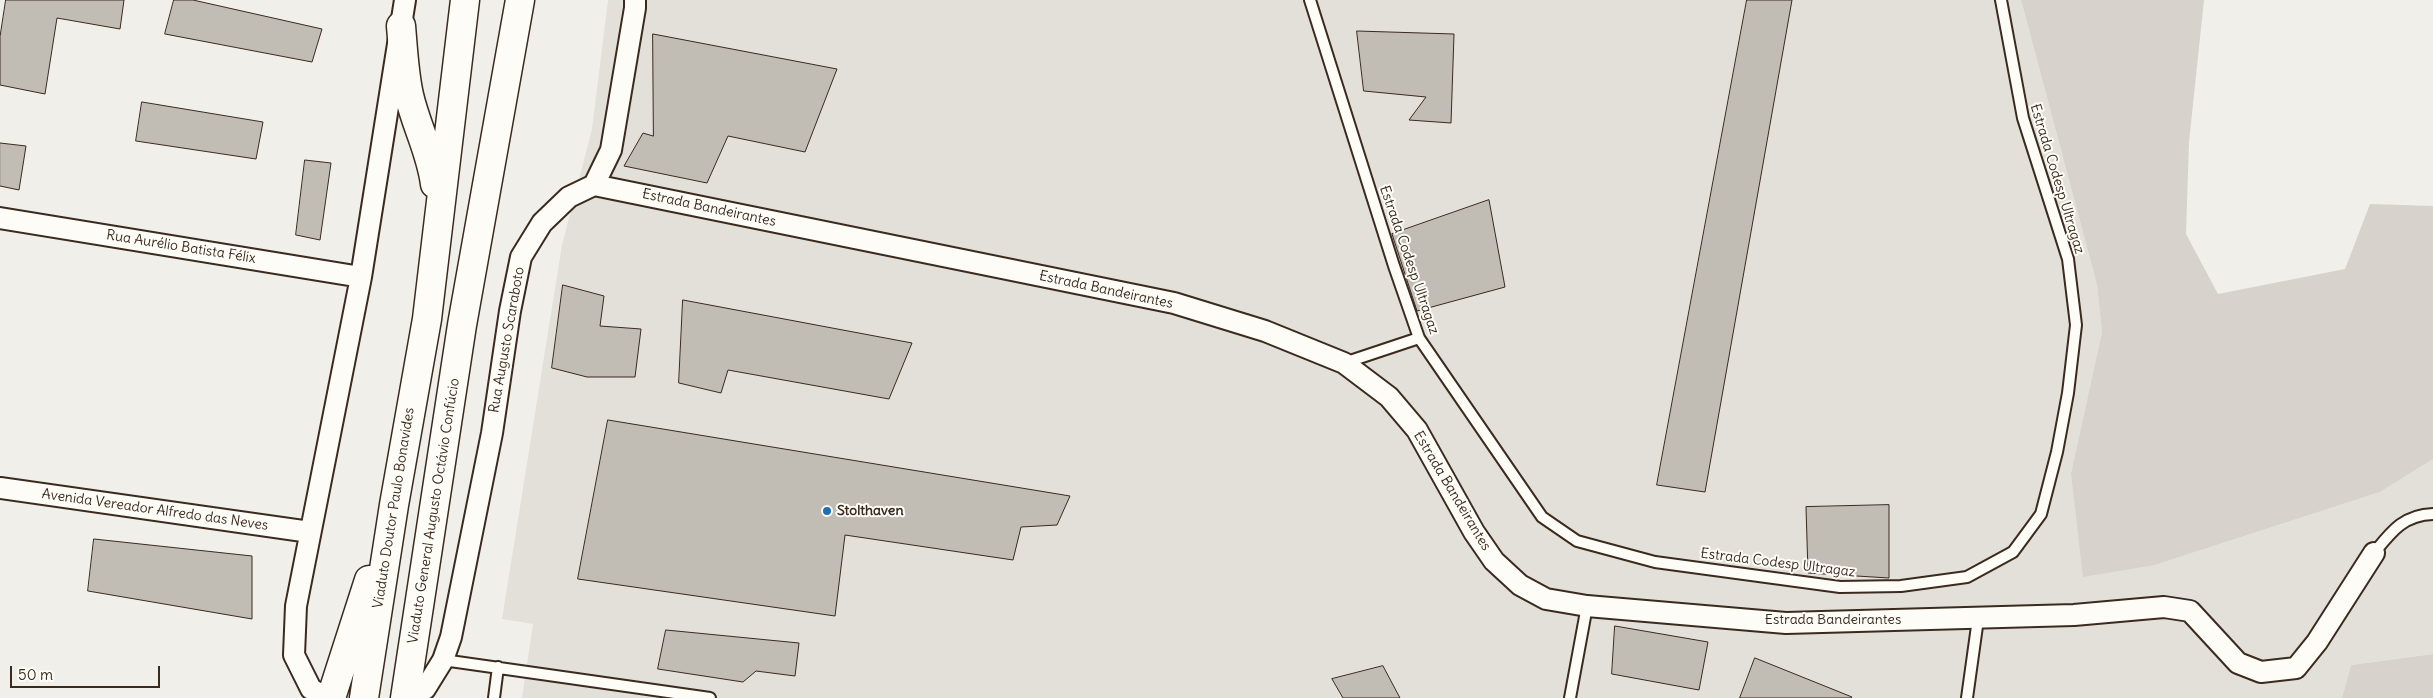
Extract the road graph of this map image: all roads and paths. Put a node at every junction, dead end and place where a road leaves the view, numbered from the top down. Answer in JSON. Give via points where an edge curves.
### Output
{"nodes":[{"id":1,"x":465,"y":0,"type":"edge"},
{"id":2,"x":520,"y":0,"type":"edge"},
{"id":3,"x":635,"y":0,"type":"edge"},
{"id":4,"x":1310,"y":0,"type":"edge"},
{"id":5,"x":2001,"y":0,"type":"edge"},
{"id":6,"x":403,"y":13,"type":"edge"},
{"id":7,"x":594,"y":185,"type":"junction"},
{"id":8,"x":438,"y":215,"type":"junction"},
{"id":9,"x":0,"y":218,"type":"edge"},
{"id":10,"x":361,"y":277,"type":"junction"},
{"id":11,"x":1419,"y":338,"type":"junction"},
{"id":12,"x":1344,"y":363,"type":"junction"},
{"id":13,"x":0,"y":488,"type":"edge"},
{"id":14,"x":394,"y":505,"type":"junction"},
{"id":15,"x":2433,"y":514,"type":"edge"},
{"id":16,"x":310,"y":532,"type":"junction"},
{"id":17,"x":2374,"y":553,"type":"joint"},
{"id":18,"x":1588,"y":606,"type":"junction"},
{"id":19,"x":1978,"y":619,"type":"junction"},
{"id":20,"x":443,"y":660,"type":"junction"},
{"id":21,"x":498,"y":667,"type":"junction"},
{"id":22,"x":406,"y":695,"type":"edge"},
{"id":23,"x":329,"y":698,"type":"edge"},
{"id":24,"x":364,"y":698,"type":"edge"},
{"id":25,"x":494,"y":698,"type":"edge"},
{"id":26,"x":710,"y":698,"type":"edge"},
{"id":27,"x":1570,"y":698,"type":"edge"},
{"id":28,"x":1967,"y":698,"type":"edge"}],
"edges":[{"from":1,"to":8,"type":"main road"},
{"from":2,"to":22,"type":"main road","name":"Viaduto General Augusto Octávio Confúcio","via":[[462,325]]},
{"from":3,"to":7,"type":"street","via":[[611,150]]},
{"from":4,"to":11,"type":"lane","name":"Estrada Codesp Ultragaz"},
{"from":5,"to":11,"type":"lane","name":"Estrada Codesp Ultragaz","via":[[2023,118],[2068,259],[2076,325],[2068,392],[2041,514],[2013,552],[1967,577],[1901,586],[1840,587],[1655,562],[1577,541],[1542,518]]},
{"from":6,"to":8,"type":"main road","via":[[409,96],[420,134],[430,154]]},
{"from":6,"to":10,"type":"street"},
{"from":7,"to":12,"type":"street","name":"Estrada Bandeirantes","via":[[1174,303],[1265,331]]},
{"from":7,"to":20,"type":"street","name":"Rua Augusto Scaraboto","via":[[569,197],[542,223],[522,257],[510,311],[488,452],[451,637]]},
{"from":8,"to":14,"type":"main road","name":"Viaduto Doutor Paulo Bonavides","via":[[427,319]]},
{"from":9,"to":10,"type":"street","name":"Rua Aurélio Batista Félix"},
{"from":10,"to":16,"type":"street"},
{"from":11,"to":12,"type":"lane"},
{"from":12,"to":18,"type":"street","name":"Estrada Bandeirantes","via":[[1389,397],[1417,430],[1474,532],[1494,561],[1520,585],[1546,599]]},
{"from":13,"to":16,"type":"street","name":"Avenida Vereador Alfredo das Neves"},
{"from":14,"to":23,"type":"main road"},
{"from":14,"to":24,"type":"main road","name":"Viaduto Doutor Paulo Bonavides"},
{"from":15,"to":17,"type":"lane","via":[[2420,514],[2394,527]]},
{"from":16,"to":23,"type":"street","via":[[296,606],[294,655],[311,689]]},
{"from":17,"to":19,"type":"street","name":"Estrada Bandeirantes","via":[[2317,642],[2296,668],[2261,672],[2238,663],[2190,611],[2164,607],[2096,614]]},
{"from":18,"to":19,"type":"street","name":"Estrada Bandeirantes","via":[[1786,623]]},
{"from":18,"to":27,"type":"lane"},
{"from":19,"to":28,"type":"lane"},
{"from":20,"to":21,"type":"lane"},
{"from":20,"to":22,"type":"street","name":"Rua Augusto Scaraboto","via":[[425,689]]},
{"from":21,"to":25,"type":"lane"},
{"from":21,"to":26,"type":"lane"}]}
